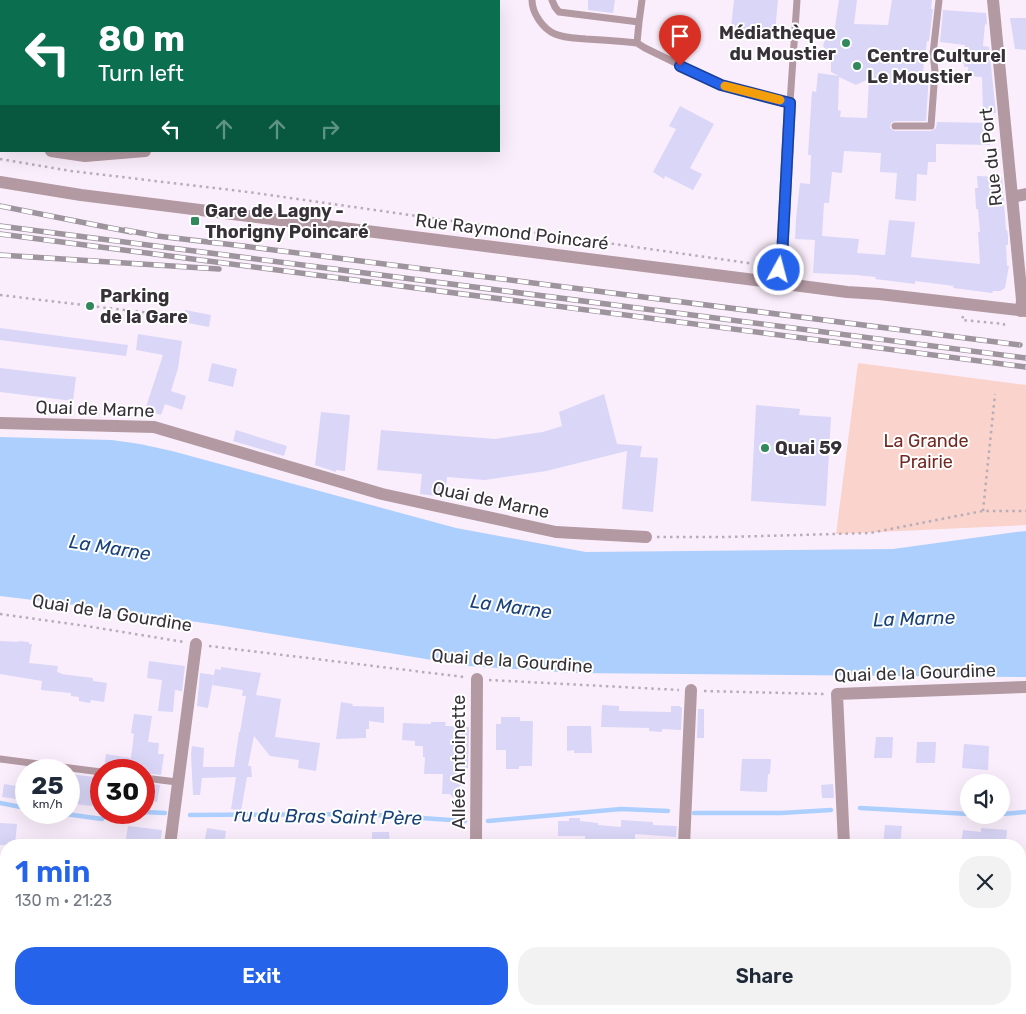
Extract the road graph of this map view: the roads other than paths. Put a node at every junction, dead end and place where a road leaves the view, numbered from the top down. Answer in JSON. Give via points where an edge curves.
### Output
{"nodes":[{"id":1,"x":532,"y":0,"type":"edge"},
{"id":2,"x":552,"y":0,"type":"edge"},
{"id":3,"x":642,"y":0,"type":"edge"},
{"id":4,"x":797,"y":0,"type":"edge"},
{"id":5,"x":940,"y":0,"type":"edge"},
{"id":6,"x":993,"y":0,"type":"edge"},
{"id":7,"x":639,"y":22,"type":"junction"},
{"id":8,"x":637,"y":43,"type":"junction"},
{"id":9,"x":790,"y":103,"type":"junction"},
{"id":10,"x":895,"y":126,"type":"dead end"},
{"id":11,"x":58,"y":152,"type":"edge"},
{"id":12,"x":133,"y":152,"type":"edge"},
{"id":13,"x":0,"y":182,"type":"edge"},
{"id":14,"x":1026,"y":194,"type":"edge"},
{"id":15,"x":1012,"y":197,"type":"junction"},
{"id":16,"x":777,"y":283,"type":"junction"},
{"id":17,"x":1023,"y":311,"type":"edge"},
{"id":18,"x":0,"y":423,"type":"edge"},
{"id":19,"x":646,"y":537,"type":"road end"},
{"id":20,"x":196,"y":644,"type":"road end"},
{"id":21,"x":477,"y":679,"type":"road end"},
{"id":22,"x":1026,"y":687,"type":"edge"},
{"id":23,"x":692,"y":690,"type":"road end"},
{"id":24,"x":0,"y":759,"type":"edge"},
{"id":25,"x":90,"y":771,"type":"edge"},
{"id":26,"x":155,"y":779,"type":"edge"},
{"id":27,"x":178,"y":782,"type":"junction"},
{"id":28,"x":171,"y":839,"type":"edge"},
{"id":29,"x":476,"y":839,"type":"edge"},
{"id":30,"x":684,"y":839,"type":"edge"},
{"id":31,"x":844,"y":839,"type":"edge"}],
"edges":[{"from":1,"to":8,"type":"lane","via":[[538,20],[557,35]]},
{"from":2,"to":7,"type":"lane","via":[[559,12]]},
{"from":3,"to":7,"type":"lane"},
{"from":4,"to":9,"type":"lane"},
{"from":5,"to":10,"type":"lane","via":[[933,54],[931,126]]},
{"from":6,"to":15,"type":"street","name":"Rue du Port"},
{"from":7,"to":8,"type":"lane"},
{"from":8,"to":9,"type":"lane","via":[[721,85]]},
{"from":9,"to":16,"type":"street","via":[[782,257]]},
{"from":11,"to":12,"type":"street","via":[[85,156]]},
{"from":13,"to":16,"type":"street","name":"Rue Raymond Poincaré"},
{"from":14,"to":15,"type":"street"},
{"from":15,"to":17,"type":"street","name":"Rue du Port"},
{"from":16,"to":17,"type":"street","name":"Rue Raymond Poincaré"},
{"from":18,"to":19,"type":"street","name":"Quai de Marne","via":[[154,426],[382,494],[556,532]]},
{"from":20,"to":27,"type":"street"},
{"from":21,"to":29,"type":"street","name":"Allée Antoinette"},
{"from":22,"to":31,"type":"street","name":"Quai de la Gourdine","via":[[837,694]]},
{"from":23,"to":30,"type":"street"},
{"from":24,"to":25,"type":"lane"},
{"from":26,"to":27,"type":"lane"},
{"from":27,"to":28,"type":"street"}]}
